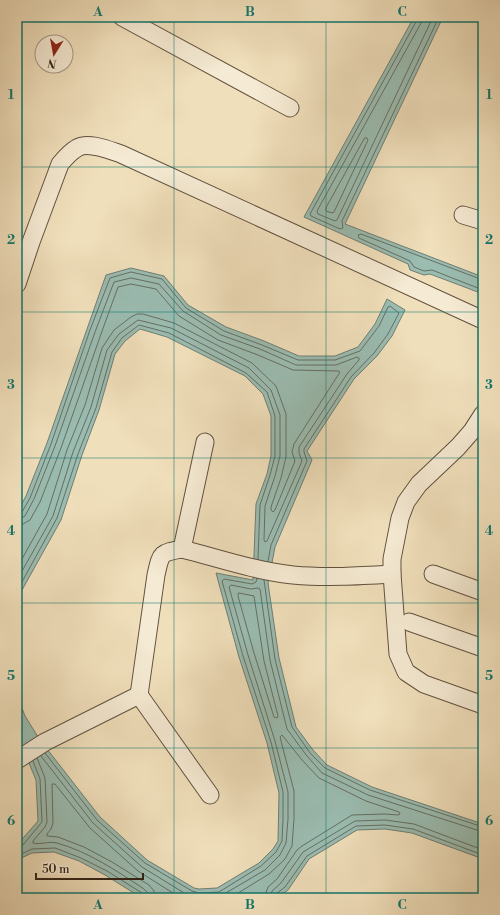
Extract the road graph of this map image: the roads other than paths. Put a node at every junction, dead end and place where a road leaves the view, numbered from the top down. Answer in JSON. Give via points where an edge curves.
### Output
{"nodes":[{"id":1,"x":122,"y":17,"type":"edge"},
{"id":2,"x":290,"y":108,"type":"dead end"},
{"id":3,"x":463,"y":215,"type":"dead end"},
{"id":4,"x":483,"y":221,"type":"edge"},
{"id":5,"x":17,"y":284,"type":"edge"},
{"id":6,"x":483,"y":320,"type":"edge"},
{"id":7,"x":483,"y":414,"type":"edge"},
{"id":8,"x":478,"y":433,"type":"edge"},
{"id":9,"x":205,"y":442,"type":"dead end"},
{"id":10,"x":182,"y":549,"type":"junction"},
{"id":11,"x":392,"y":574,"type":"junction"},
{"id":12,"x":433,"y":574,"type":"dead end"},
{"id":13,"x":483,"y":592,"type":"edge"},
{"id":14,"x":409,"y":622,"type":"dead end"},
{"id":15,"x":483,"y":648,"type":"edge"},
{"id":16,"x":139,"y":695,"type":"junction"},
{"id":17,"x":483,"y":705,"type":"edge"},
{"id":18,"x":20,"y":757,"type":"edge"},
{"id":19,"x":210,"y":795,"type":"dead end"}],
"edges":[{"from":1,"to":2,"type":"street"},
{"from":3,"to":4,"type":"street"},
{"from":5,"to":6,"type":"street","via":[[60,164],[78,147],[97,146],[121,154]]},
{"from":7,"to":8,"type":"street"},
{"from":8,"to":11,"type":"street","via":[[458,447],[419,484],[406,502],[400,518],[392,559]]},
{"from":9,"to":10,"type":"street"},
{"from":10,"to":11,"type":"street","via":[[292,575],[326,577]]},
{"from":10,"to":16,"type":"street","via":[[165,552],[159,563]]},
{"from":11,"to":17,"type":"street","via":[[398,654],[406,672],[424,684]]},
{"from":12,"to":13,"type":"street"},
{"from":14,"to":15,"type":"street"},
{"from":16,"to":18,"type":"street"},
{"from":16,"to":19,"type":"street"}]}
